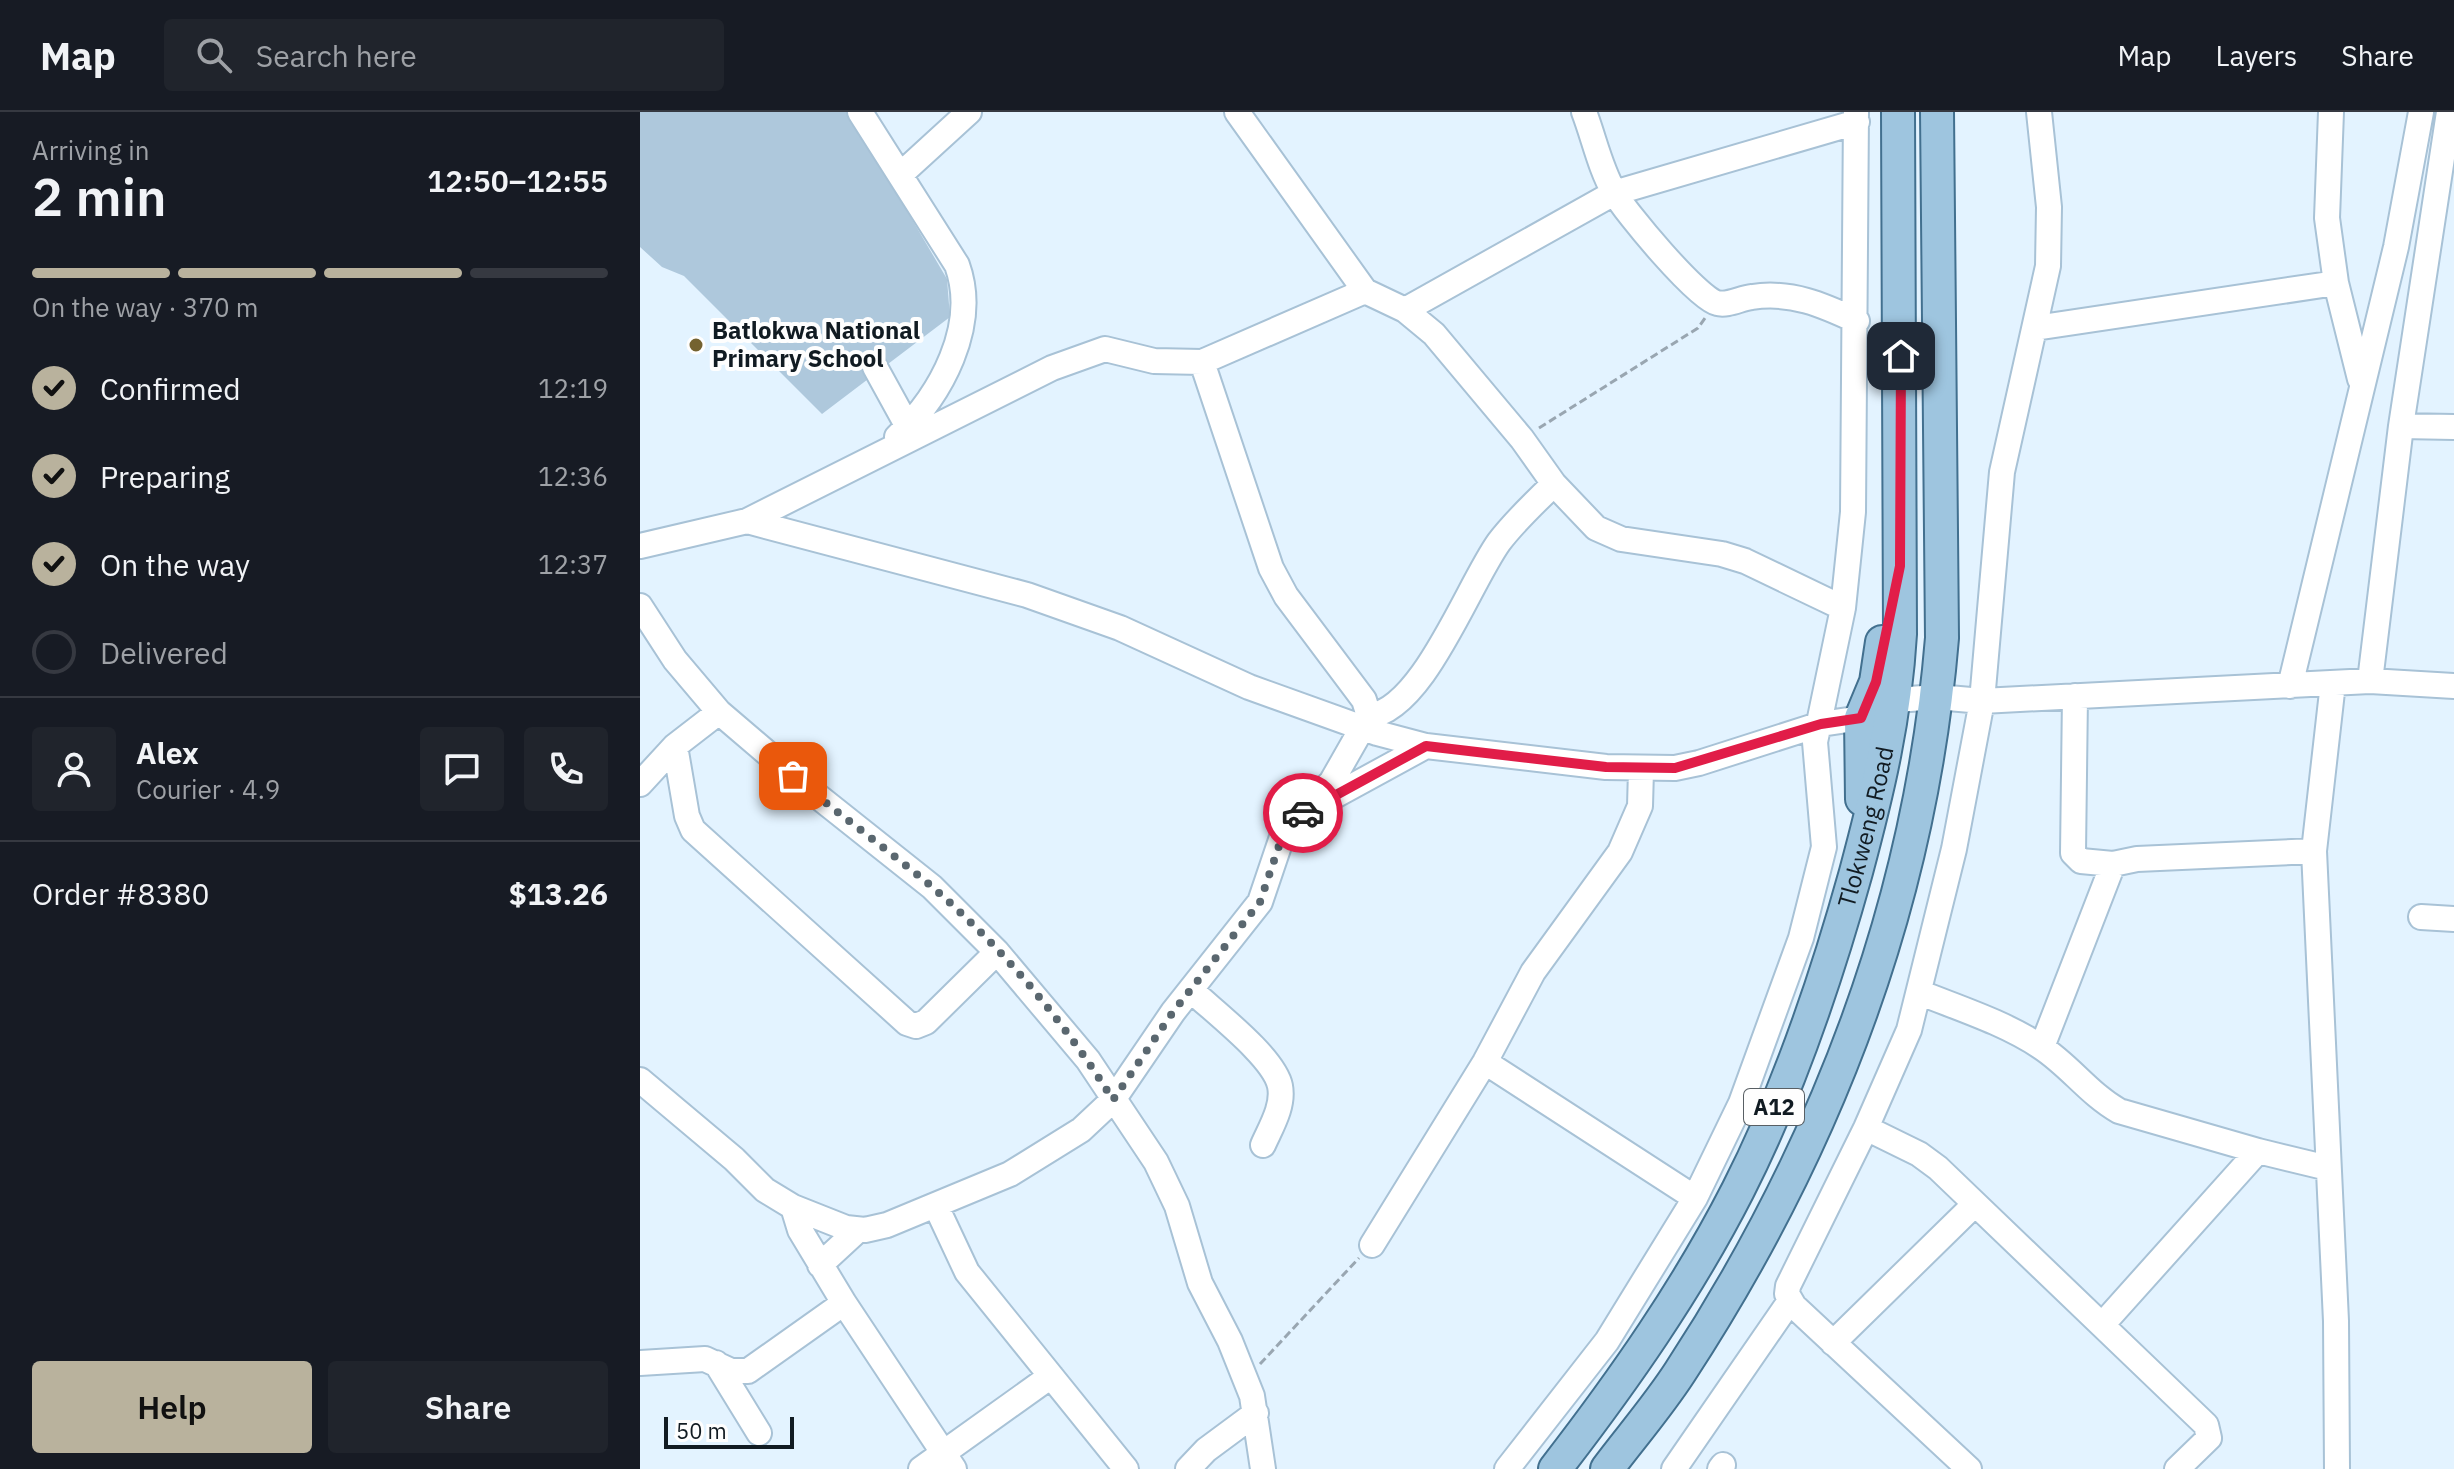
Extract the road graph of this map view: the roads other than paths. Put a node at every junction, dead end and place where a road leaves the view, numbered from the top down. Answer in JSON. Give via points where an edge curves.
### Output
{"nodes":[{"id":1,"x":860,"y":112,"type":"edge"},
{"id":2,"x":969,"y":112,"type":"edge"},
{"id":3,"x":1237,"y":112,"type":"edge"},
{"id":4,"x":1584,"y":112,"type":"edge"},
{"id":5,"x":1898,"y":112,"type":"edge"},
{"id":6,"x":1937,"y":112,"type":"edge"},
{"id":7,"x":2039,"y":112,"type":"edge"},
{"id":8,"x":2331,"y":112,"type":"edge"},
{"id":9,"x":2421,"y":112,"type":"edge"},
{"id":10,"x":2449,"y":112,"type":"edge"},
{"id":11,"x":1857,"y":117,"type":"edge"},
{"id":12,"x":900,"y":175,"type":"junction"},
{"id":13,"x":1614,"y":193,"type":"junction"},
{"id":14,"x":2336,"y":283,"type":"junction"},
{"id":15,"x":1365,"y":291,"type":"junction"},
{"id":16,"x":1405,"y":310,"type":"junction"},
{"id":17,"x":1857,"y":321,"type":"junction"},
{"id":18,"x":2035,"y":328,"type":"junction"},
{"id":19,"x":1202,"y":362,"type":"junction"},
{"id":20,"x":875,"y":367,"type":"dead end"},
{"id":21,"x":2361,"y":381,"type":"junction"},
{"id":22,"x":2401,"y":426,"type":"junction"},
{"id":23,"x":908,"y":427,"type":"junction"},
{"id":24,"x":2454,"y":427,"type":"edge"},
{"id":25,"x":875,"y":458,"type":"junction"},
{"id":26,"x":1554,"y":484,"type":"junction"},
{"id":27,"x":747,"y":521,"type":"junction"},
{"id":28,"x":1902,"y":533,"type":"junction"},
{"id":29,"x":640,"y":546,"type":"edge"},
{"id":30,"x":640,"y":606,"type":"edge"},
{"id":31,"x":1843,"y":608,"type":"junction"},
{"id":32,"x":2370,"y":681,"type":"junction"},
{"id":33,"x":2333,"y":683,"type":"junction"},
{"id":34,"x":2290,"y":686,"type":"junction"},
{"id":35,"x":2454,"y":686,"type":"edge"},
{"id":36,"x":2075,"y":696,"type":"junction"},
{"id":37,"x":1937,"y":697,"type":"junction"},
{"id":38,"x":1896,"y":700,"type":"junction"},
{"id":39,"x":1982,"y":701,"type":"junction"},
{"id":40,"x":719,"y":712,"type":"junction"},
{"id":41,"x":1861,"y":718,"type":"junction"},
{"id":42,"x":1367,"y":722,"type":"junction"},
{"id":43,"x":1821,"y":724,"type":"junction"},
{"id":44,"x":675,"y":746,"type":"junction"},
{"id":45,"x":1426,"y":746,"type":"junction"},
{"id":46,"x":1641,"y":770,"type":"junction"},
{"id":47,"x":640,"y":784,"type":"edge"},
{"id":48,"x":1305,"y":812,"type":"junction"},
{"id":49,"x":1863,"y":846,"type":"junction"},
{"id":50,"x":2314,"y":851,"type":"junction"},
{"id":51,"x":2113,"y":864,"type":"junction"},
{"id":52,"x":2421,"y":917,"type":"dead end"},
{"id":53,"x":2454,"y":919,"type":"edge"},
{"id":54,"x":997,"y":952,"type":"junction"},
{"id":55,"x":1191,"y":990,"type":"junction"},
{"id":56,"x":1921,"y":993,"type":"junction"},
{"id":57,"x":2042,"y":1047,"type":"junction"},
{"id":58,"x":1485,"y":1062,"type":"junction"},
{"id":59,"x":644,"y":1087,"type":"edge"},
{"id":60,"x":1113,"y":1100,"type":"junction"},
{"id":61,"x":1866,"y":1128,"type":"junction"},
{"id":62,"x":1263,"y":1145,"type":"dead end"},
{"id":63,"x":2258,"y":1151,"type":"junction"},
{"id":64,"x":2328,"y":1168,"type":"junction"},
{"id":65,"x":1695,"y":1198,"type":"junction"},
{"id":66,"x":1975,"y":1204,"type":"junction"},
{"id":67,"x":936,"y":1206,"type":"junction"},
{"id":68,"x":793,"y":1207,"type":"junction"},
{"id":69,"x":858,"y":1230,"type":"junction"},
{"id":70,"x":1372,"y":1245,"type":"road end"},
{"id":71,"x":820,"y":1265,"type":"junction"},
{"id":72,"x":1790,"y":1301,"type":"junction"},
{"id":73,"x":844,"y":1303,"type":"junction"},
{"id":74,"x":2102,"y":1325,"type":"junction"},
{"id":75,"x":1833,"y":1343,"type":"junction"},
{"id":76,"x":640,"y":1363,"type":"edge"},
{"id":77,"x":716,"y":1363,"type":"junction"},
{"id":78,"x":1051,"y":1376,"type":"junction"},
{"id":79,"x":1256,"y":1413,"type":"junction"},
{"id":80,"x":759,"y":1433,"type":"dead end"},
{"id":81,"x":948,"y":1462,"type":"edge"},
{"id":82,"x":921,"y":1469,"type":"edge"},
{"id":83,"x":1126,"y":1469,"type":"edge"},
{"id":84,"x":1188,"y":1469,"type":"edge"},
{"id":85,"x":1263,"y":1469,"type":"edge"},
{"id":86,"x":1507,"y":1469,"type":"edge"},
{"id":87,"x":1555,"y":1469,"type":"edge"},
{"id":88,"x":1607,"y":1469,"type":"edge"},
{"id":89,"x":1674,"y":1469,"type":"edge"},
{"id":90,"x":1969,"y":1469,"type":"edge"},
{"id":91,"x":2177,"y":1469,"type":"edge"},
{"id":92,"x":2337,"y":1469,"type":"edge"}],
"edges":[{"from":1,"to":12,"type":"street"},
{"from":2,"to":12,"type":"street"},
{"from":3,"to":15,"type":"street"},
{"from":4,"to":13,"type":"street"},
{"from":5,"to":28,"type":"main road","name":"Tlokweng Road","number":"A12"},
{"from":6,"to":37,"type":"main road","name":"Tlokweng Road","number":"A12","via":[[1942,624]]},
{"from":7,"to":18,"type":"street","via":[[2049,207],[2048,266]]},
{"from":8,"to":14,"type":"street","via":[[2327,218]]},
{"from":9,"to":21,"type":"street","via":[[2396,247]]},
{"from":10,"to":22,"type":"street"},
{"from":11,"to":13,"type":"street"},
{"from":11,"to":17,"type":"street"},
{"from":12,"to":23,"type":"street","via":[[957,265],[963,297],[957,343],[929,404]]},
{"from":13,"to":16,"type":"street"},
{"from":13,"to":17,"type":"street","via":[[1689,284],[1715,303],[1775,294],[1805,299]]},
{"from":14,"to":18,"type":"street"},
{"from":14,"to":21,"type":"street"},
{"from":15,"to":16,"type":"street"},
{"from":15,"to":19,"type":"street"},
{"from":16,"to":26,"type":"street","via":[[1434,334]]},
{"from":17,"to":31,"type":"street","via":[[1855,481]]},
{"from":18,"to":39,"type":"street","via":[[1996,509]]},
{"from":19,"to":25,"type":"street","via":[[1154,361],[1112,348],[1094,351]]},
{"from":19,"to":42,"type":"street","via":[[1271,568],[1364,700]]},
{"from":20,"to":23,"type":"street"},
{"from":21,"to":34,"type":"street"},
{"from":22,"to":24,"type":"street"},
{"from":22,"to":32,"type":"street"},
{"from":23,"to":25,"type":"street"},
{"from":25,"to":27,"type":"street"},
{"from":26,"to":31,"type":"street","via":[[1605,533],[1733,557]]},
{"from":26,"to":42,"type":"street","via":[[1499,542],[1420,679],[1388,711]]},
{"from":27,"to":29,"type":"street"},
{"from":27,"to":42,"type":"street","via":[[1027,595],[1120,628],[1249,687]]},
{"from":28,"to":38,"type":"main road","name":"Tlokweng Road","number":"A12"},
{"from":28,"to":41,"type":"main road","via":[[1876,682]]},
{"from":30,"to":40,"type":"street","via":[[675,660]]},
{"from":31,"to":43,"type":"street"},
{"from":32,"to":33,"type":"street"},
{"from":32,"to":35,"type":"street"},
{"from":33,"to":34,"type":"street"},
{"from":33,"to":50,"type":"street"},
{"from":34,"to":36,"type":"street"},
{"from":36,"to":39,"type":"street"},
{"from":36,"to":51,"type":"street","via":[[2073,853],[2081,861]]},
{"from":37,"to":38,"type":"street"},
{"from":37,"to":39,"type":"street"},
{"from":37,"to":88,"type":"main road","name":"Tlokweng Road","number":"A12","via":[[1905,875],[1845,1061],[1744,1271],[1678,1375]]},
{"from":38,"to":41,"type":"street"},
{"from":38,"to":49,"type":"main road","name":"Tlokweng Road","number":"A12"},
{"from":39,"to":56,"type":"street"},
{"from":40,"to":44,"type":"street"},
{"from":40,"to":54,"type":"street","via":[[932,887]]},
{"from":41,"to":43,"type":"street"},
{"from":41,"to":49,"type":"main road"},
{"from":42,"to":45,"type":"street"},
{"from":42,"to":48,"type":"street","via":[[1332,781]]},
{"from":43,"to":46,"type":"street","via":[[1699,763]]},
{"from":43,"to":65,"type":"street","via":[[1815,763],[1825,834],[1801,938],[1741,1103]]},
{"from":44,"to":47,"type":"street"},
{"from":44,"to":54,"type":"street","via":[[693,830],[907,1023],[926,1022]]},
{"from":45,"to":46,"type":"street"},
{"from":45,"to":48,"type":"street"},
{"from":46,"to":58,"type":"street","via":[[1640,806],[1620,852],[1533,972]]},
{"from":48,"to":55,"type":"street","via":[[1282,837],[1260,902]]},
{"from":49,"to":87,"type":"main road","name":"Tlokweng Road","number":"A12","via":[[1803,1040],[1738,1190],[1617,1389]]},
{"from":50,"to":51,"type":"street"},
{"from":50,"to":64,"type":"street"},
{"from":51,"to":57,"type":"street"},
{"from":52,"to":53,"type":"street"},
{"from":54,"to":60,"type":"street","via":[[1058,1020]]},
{"from":55,"to":60,"type":"street"},
{"from":55,"to":62,"type":"street","via":[[1275,1074],[1280,1097]]},
{"from":56,"to":57,"type":"street"},
{"from":56,"to":61,"type":"street","via":[[1896,1065]]},
{"from":57,"to":63,"type":"street","via":[[2119,1111]]},
{"from":58,"to":65,"type":"street"},
{"from":58,"to":70,"type":"street"},
{"from":59,"to":68,"type":"street","via":[[765,1190]]},
{"from":60,"to":67,"type":"street","via":[[1046,1155]]},
{"from":60,"to":79,"type":"street","via":[[1156,1162],[1177,1206],[1200,1283],[1246,1378]]},
{"from":61,"to":66,"type":"street","via":[[1919,1154]]},
{"from":61,"to":72,"type":"street","via":[[1788,1286]]},
{"from":63,"to":64,"type":"street"},
{"from":63,"to":74,"type":"street"},
{"from":64,"to":92,"type":"street"},
{"from":65,"to":86,"type":"street","via":[[1607,1341]]},
{"from":66,"to":74,"type":"street"},
{"from":66,"to":75,"type":"street"},
{"from":67,"to":69,"type":"street"},
{"from":67,"to":78,"type":"street","via":[[967,1272]]},
{"from":68,"to":69,"type":"street"},
{"from":68,"to":71,"type":"street"},
{"from":69,"to":71,"type":"street"},
{"from":71,"to":73,"type":"street"},
{"from":72,"to":75,"type":"street"},
{"from":72,"to":89,"type":"street"},
{"from":73,"to":77,"type":"street","via":[[748,1371],[731,1371]]},
{"from":73,"to":81,"type":"street"},
{"from":74,"to":91,"type":"street","via":[[2210,1432]]},
{"from":75,"to":90,"type":"street"},
{"from":76,"to":77,"type":"street"},
{"from":77,"to":80,"type":"street"},
{"from":78,"to":81,"type":"street"},
{"from":78,"to":83,"type":"street"},
{"from":79,"to":84,"type":"street"},
{"from":79,"to":85,"type":"street"},
{"from":81,"to":82,"type":"street"}]}
